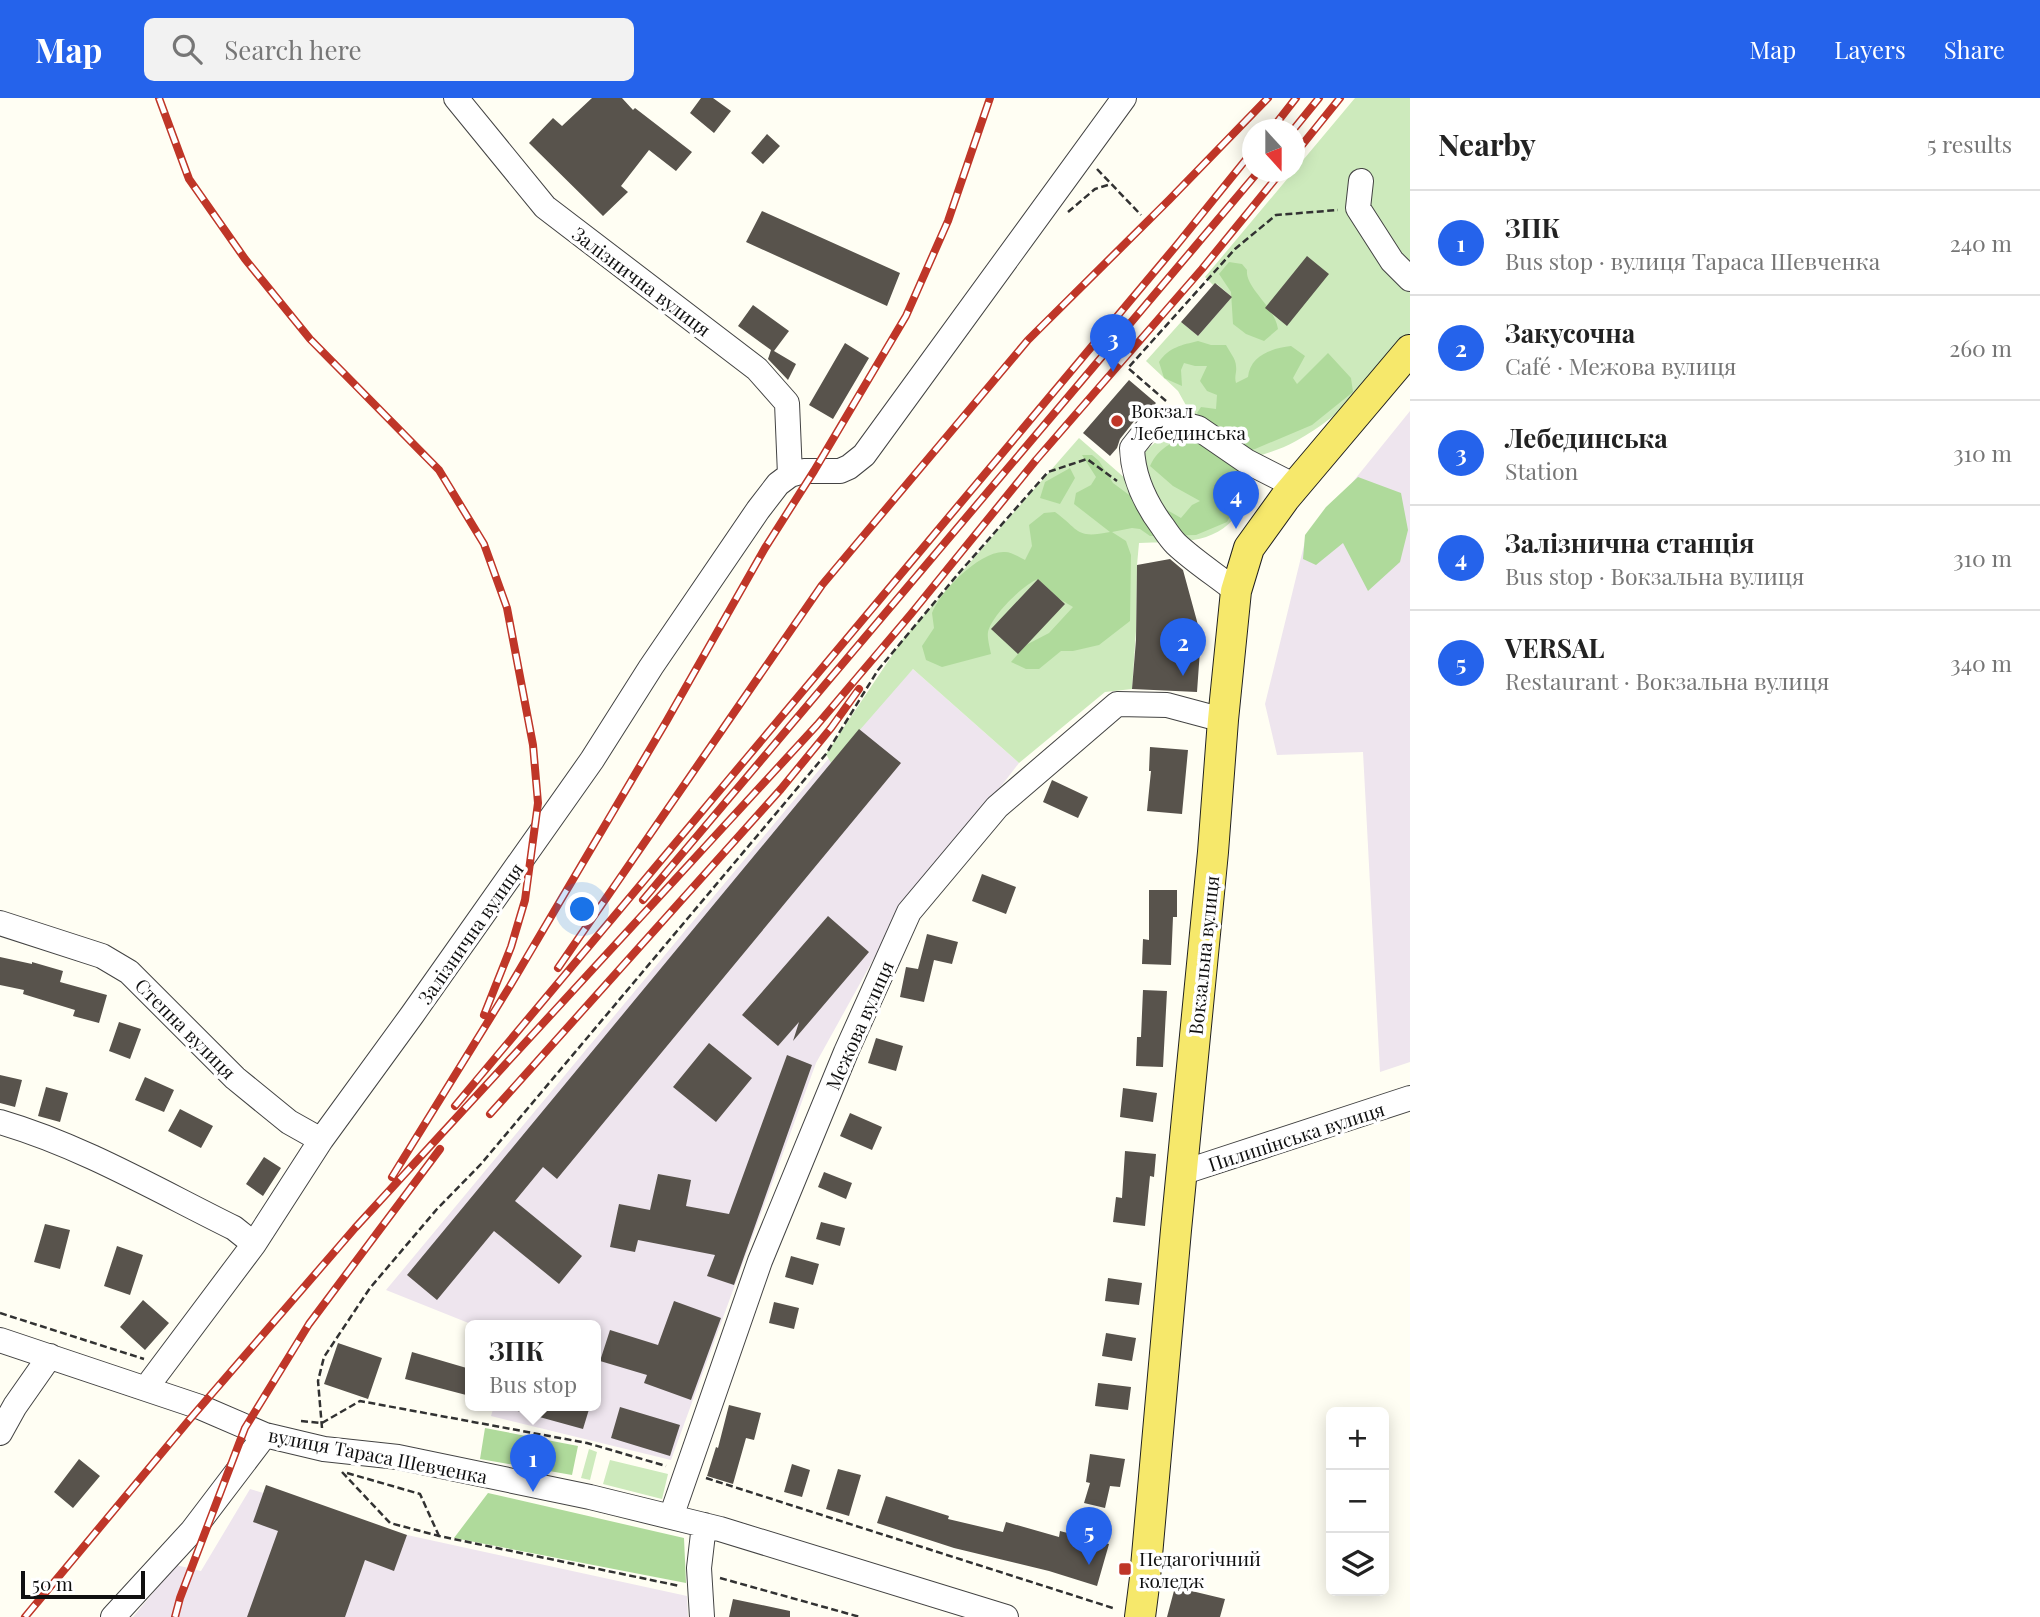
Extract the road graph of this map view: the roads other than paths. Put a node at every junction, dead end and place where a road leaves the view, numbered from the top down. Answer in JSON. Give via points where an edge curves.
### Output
{"nodes":[{"id":1,"x":456,"y":98,"type":"edge"},
{"id":2,"x":1124,"y":98,"type":"edge"},
{"id":3,"x":1361,"y":181,"type":"dead end"},
{"id":4,"x":1410,"y":279,"type":"edge"},
{"id":5,"x":1410,"y":350,"type":"edge"},
{"id":6,"x":790,"y":475,"type":"junction"},
{"id":7,"x":1295,"y":486,"type":"junction"},
{"id":8,"x":1236,"y":591,"type":"junction"},
{"id":9,"x":1223,"y":720,"type":"junction"},
{"id":10,"x":0,"y":923,"type":"edge"},
{"id":11,"x":1410,"y":1098,"type":"edge"},
{"id":12,"x":0,"y":1122,"type":"edge"},
{"id":13,"x":321,"y":1140,"type":"junction"},
{"id":14,"x":1181,"y":1173,"type":"junction"},
{"id":15,"x":254,"y":1244,"type":"junction"},
{"id":16,"x":0,"y":1340,"type":"edge"},
{"id":17,"x":50,"y":1356,"type":"junction"},
{"id":18,"x":146,"y":1388,"type":"junction"},
{"id":19,"x":0,"y":1433,"type":"edge"},
{"id":20,"x":265,"y":1435,"type":"junction"},
{"id":21,"x":671,"y":1517,"type":"junction"},
{"id":22,"x":704,"y":1525,"type":"junction"},
{"id":23,"x":113,"y":1617,"type":"edge"},
{"id":24,"x":702,"y":1617,"type":"edge"},
{"id":25,"x":1006,"y":1617,"type":"edge"},
{"id":26,"x":1140,"y":1617,"type":"edge"}],
"edges":[{"from":1,"to":6,"type":"street","name":"Залізнична вулиця","via":[[545,207],[789,395]]},
{"from":2,"to":6,"type":"street","via":[[864,455],[840,471]]},
{"from":3,"to":4,"type":"street","via":[[1359,208],[1392,261]]},
{"from":5,"to":7,"type":"main road","name":"Вокзальна вулиця"},
{"from":6,"to":13,"type":"street","name":"Залізнична вулиця","via":[[758,510],[586,770]]},
{"from":7,"to":8,"type":"main road","name":"Вокзальна вулиця","via":[[1249,548]]},
{"from":7,"to":8,"type":"street","via":[[1246,461],[1198,428],[1169,420],[1147,429],[1132,448],[1139,486],[1174,543]]},
{"from":8,"to":9,"type":"main road","name":"Вокзальна вулиця"},
{"from":9,"to":14,"type":"main road","name":"Вокзальна вулиця"},
{"from":9,"to":21,"type":"street","name":"Межова вулиця","via":[[1167,705],[1117,704],[996,807],[909,912],[760,1261]]},
{"from":10,"to":13,"type":"street","name":"Степна вулиця","via":[[102,956],[129,972],[235,1078],[289,1122]]},
{"from":11,"to":14,"type":"street","name":"Пилипінська вулиця"},
{"from":12,"to":15,"type":"street","via":[[90,1157],[234,1228]]},
{"from":13,"to":15,"type":"street","name":"Залізнична вулиця"},
{"from":14,"to":26,"type":"main road","name":"Вокзальна вулиця"},
{"from":15,"to":18,"type":"street","name":"Залізнична вулиця"},
{"from":16,"to":17,"type":"street","name":"вулиця Тараса Шевченка"},
{"from":17,"to":18,"type":"street","name":"вулиця Тараса Шевченка"},
{"from":17,"to":19,"type":"street"},
{"from":18,"to":20,"type":"street","name":"вулиця Тараса Шевченка"},
{"from":20,"to":21,"type":"street","name":"вулиця Тараса Шевченка","via":[[324,1449],[398,1457]]},
{"from":20,"to":23,"type":"street","via":[[192,1531]]},
{"from":21,"to":22,"type":"street","name":"вулиця Тараса Шевченка"},
{"from":22,"to":24,"type":"street"},
{"from":22,"to":25,"type":"street","name":"вулиця Тараса Шевченка"}]}
